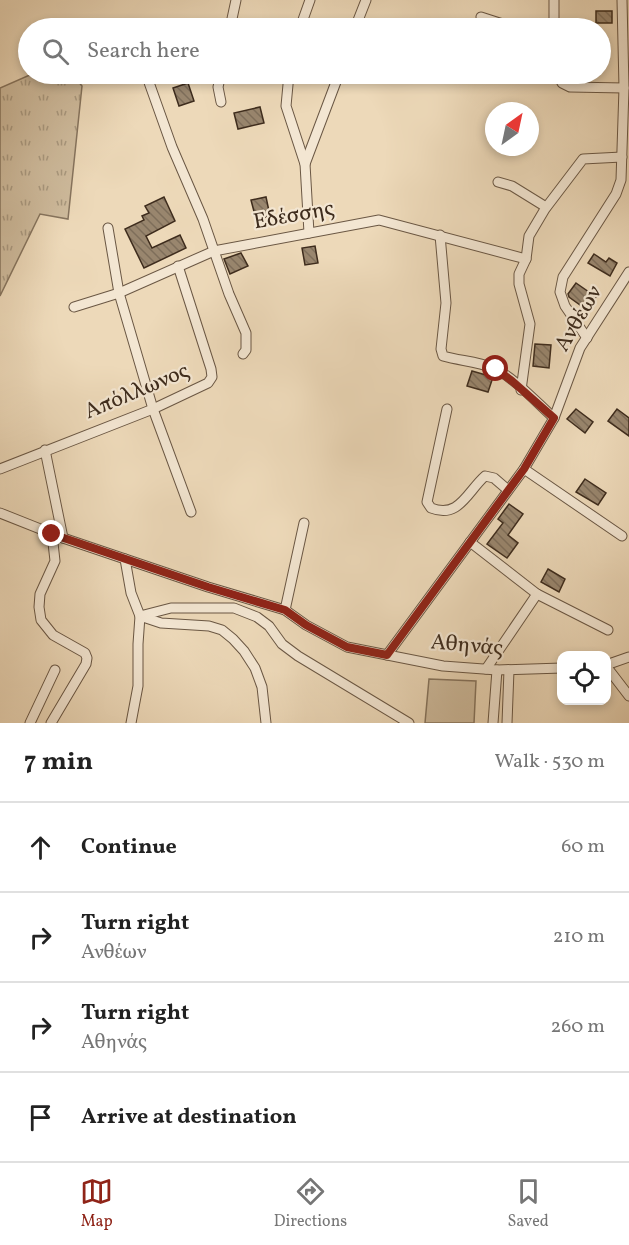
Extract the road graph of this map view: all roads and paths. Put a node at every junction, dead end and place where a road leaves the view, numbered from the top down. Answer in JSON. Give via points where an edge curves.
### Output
{"nodes":[{"id":1,"x":236,"y":0,"type":"edge"},
{"id":2,"x":310,"y":0,"type":"edge"},
{"id":3,"x":366,"y":0,"type":"edge"},
{"id":4,"x":554,"y":0,"type":"edge"},
{"id":5,"x":622,"y":0,"type":"edge"},
{"id":6,"x":481,"y":17,"type":"dead end"},
{"id":7,"x":232,"y":18,"type":"edge"},
{"id":8,"x":304,"y":18,"type":"edge"},
{"id":9,"x":359,"y":18,"type":"edge"},
{"id":10,"x":484,"y":18,"type":"edge"},
{"id":11,"x":554,"y":18,"type":"edge"},
{"id":12,"x":150,"y":84,"type":"edge"},
{"id":13,"x":219,"y":84,"type":"edge"},
{"id":14,"x":288,"y":84,"type":"edge"},
{"id":15,"x":335,"y":84,"type":"edge"},
{"id":16,"x":564,"y":84,"type":"edge"},
{"id":17,"x":624,"y":88,"type":"junction"},
{"id":18,"x":221,"y":102,"type":"dead end"},
{"id":19,"x":626,"y":121,"type":"edge"},
{"id":20,"x":622,"y":157,"type":"junction"},
{"id":21,"x":305,"y":164,"type":"junction"},
{"id":22,"x":498,"y":182,"type":"dead end"},
{"id":23,"x":546,"y":207,"type":"junction"},
{"id":24,"x":108,"y":228,"type":"dead end"},
{"id":25,"x":309,"y":233,"type":"junction"},
{"id":26,"x":440,"y":235,"type":"junction"},
{"id":27,"x":214,"y":251,"type":"junction"},
{"id":28,"x":526,"y":259,"type":"junction"},
{"id":29,"x":178,"y":266,"type":"junction"},
{"id":30,"x":629,"y":272,"type":"edge"},
{"id":31,"x":118,"y":293,"type":"junction"},
{"id":32,"x":74,"y":307,"type":"dead end"},
{"id":33,"x":587,"y":338,"type":"junction"},
{"id":34,"x":243,"y":354,"type":"dead end"},
{"id":35,"x":521,"y":390,"type":"junction"},
{"id":36,"x":153,"y":409,"type":"junction"},
{"id":37,"x":447,"y":409,"type":"dead end"},
{"id":38,"x":554,"y":418,"type":"junction"},
{"id":39,"x":45,"y":450,"type":"junction"},
{"id":40,"x":0,"y":469,"type":"edge"},
{"id":41,"x":524,"y":469,"type":"junction"},
{"id":42,"x":508,"y":490,"type":"junction"},
{"id":43,"x":191,"y":512,"type":"dead end"},
{"id":44,"x":0,"y":513,"type":"edge"},
{"id":45,"x":304,"y":523,"type":"dead end"},
{"id":46,"x":52,"y":534,"type":"junction"},
{"id":47,"x":622,"y":536,"type":"dead end"},
{"id":48,"x":63,"y":538,"type":"junction"},
{"id":49,"x":470,"y":542,"type":"junction"},
{"id":50,"x":125,"y":559,"type":"junction"},
{"id":51,"x":537,"y":594,"type":"junction"},
{"id":52,"x":285,"y":610,"type":"junction"},
{"id":53,"x":140,"y":616,"type":"junction"},
{"id":54,"x":608,"y":630,"type":"dead end"},
{"id":55,"x":387,"y":655,"type":"junction"},
{"id":56,"x":629,"y":657,"type":"edge"},
{"id":57,"x":611,"y":664,"type":"edge"},
{"id":58,"x":557,"y":668,"type":"edge"},
{"id":59,"x":486,"y":669,"type":"junction"},
{"id":60,"x":55,"y":670,"type":"dead end"},
{"id":61,"x":497,"y":670,"type":"junction"},
{"id":62,"x":509,"y":670,"type":"junction"},
{"id":63,"x":611,"y":673,"type":"edge"},
{"id":64,"x":629,"y":696,"type":"edge"},
{"id":65,"x":30,"y":723,"type":"edge"},
{"id":66,"x":51,"y":723,"type":"edge"},
{"id":67,"x":131,"y":723,"type":"edge"},
{"id":68,"x":266,"y":723,"type":"edge"},
{"id":69,"x":409,"y":723,"type":"edge"},
{"id":70,"x":493,"y":723,"type":"edge"},
{"id":71,"x":507,"y":723,"type":"edge"}],
"edges":[{"from":1,"to":7,"type":"street"},
{"from":2,"to":8,"type":"street"},
{"from":3,"to":9,"type":"street"},
{"from":4,"to":11,"type":"street"},
{"from":5,"to":17,"type":"street"},
{"from":6,"to":10,"type":"street"},
{"from":12,"to":27,"type":"street"},
{"from":13,"to":18,"type":"street"},
{"from":14,"to":21,"type":"street","via":[[286,106]]},
{"from":15,"to":21,"type":"street"},
{"from":16,"to":17,"type":"street"},
{"from":17,"to":19,"type":"street"},
{"from":19,"to":20,"type":"street"},
{"from":20,"to":23,"type":"street","via":[[583,159]]},
{"from":20,"to":33,"type":"street","via":[[616,194],[563,277],[560,292]]},
{"from":21,"to":25,"type":"street"},
{"from":22,"to":23,"type":"street"},
{"from":23,"to":28,"type":"street","via":[[529,236]]},
{"from":24,"to":31,"type":"street"},
{"from":25,"to":26,"type":"street","name":"Εδέσσης","via":[[379,220]]},
{"from":25,"to":27,"type":"street","name":"Εδέσσης"},
{"from":26,"to":28,"type":"street","name":"Εδέσσης"},
{"from":26,"to":35,"type":"street","via":[[446,303],[441,349],[444,356],[496,369]]},
{"from":27,"to":29,"type":"street","name":"Εδέσσης"},
{"from":27,"to":34,"type":"street","via":[[246,333]]},
{"from":28,"to":35,"type":"street","via":[[519,284],[530,324]]},
{"from":29,"to":31,"type":"street","name":"Εδέσσης"},
{"from":29,"to":36,"type":"street","name":"Απόλλωνος","via":[[212,377],[208,383]]},
{"from":30,"to":33,"type":"street","name":"Ανθέων"},
{"from":31,"to":32,"type":"street","name":"Εδέσσης"},
{"from":31,"to":36,"type":"street"},
{"from":33,"to":38,"type":"street","name":"Ανθέων"},
{"from":35,"to":38,"type":"street"},
{"from":36,"to":39,"type":"street","name":"Απόλλωνος"},
{"from":36,"to":43,"type":"street"},
{"from":37,"to":42,"type":"street","via":[[427,502],[431,508],[445,512],[455,508],[485,476]]},
{"from":38,"to":41,"type":"street","name":"Ανθέων"},
{"from":39,"to":40,"type":"street","name":"Απόλλωνος"},
{"from":39,"to":48,"type":"street"},
{"from":41,"to":42,"type":"street","name":"Ανθέων"},
{"from":41,"to":47,"type":"street"},
{"from":42,"to":49,"type":"street","name":"Ανθέων"},
{"from":44,"to":46,"type":"street","name":"Αθηνάς"},
{"from":45,"to":52,"type":"street"},
{"from":46,"to":48,"type":"street","name":"Αθηνάς"},
{"from":46,"to":66,"type":"street","via":[[54,561],[40,594],[41,620],[53,634],[87,658]]},
{"from":48,"to":50,"type":"street","name":"Αθηνάς"},
{"from":49,"to":51,"type":"street"},
{"from":49,"to":55,"type":"street","name":"Ανθέων"},
{"from":50,"to":52,"type":"street","name":"Αθηνάς"},
{"from":50,"to":53,"type":"street"},
{"from":51,"to":54,"type":"street"},
{"from":51,"to":59,"type":"street"},
{"from":52,"to":55,"type":"street","name":"Αθηνάς","via":[[347,647]]},
{"from":53,"to":67,"type":"street","via":[[138,686]]},
{"from":53,"to":68,"type":"street","via":[[161,623],[209,626],[233,639],[255,668],[262,687]]},
{"from":53,"to":69,"type":"street","via":[[171,608],[234,608],[249,613],[298,656]]},
{"from":55,"to":59,"type":"street","name":"Αθηνάς","via":[[443,666]]},
{"from":56,"to":57,"type":"street"},
{"from":58,"to":62,"type":"street","name":"Αθηνάς"},
{"from":59,"to":61,"type":"street","name":"Αθηνάς"},
{"from":60,"to":65,"type":"street"},
{"from":61,"to":62,"type":"street","name":"Αθηνάς"},
{"from":61,"to":70,"type":"street"},
{"from":62,"to":71,"type":"street"},
{"from":63,"to":64,"type":"street"}]}
